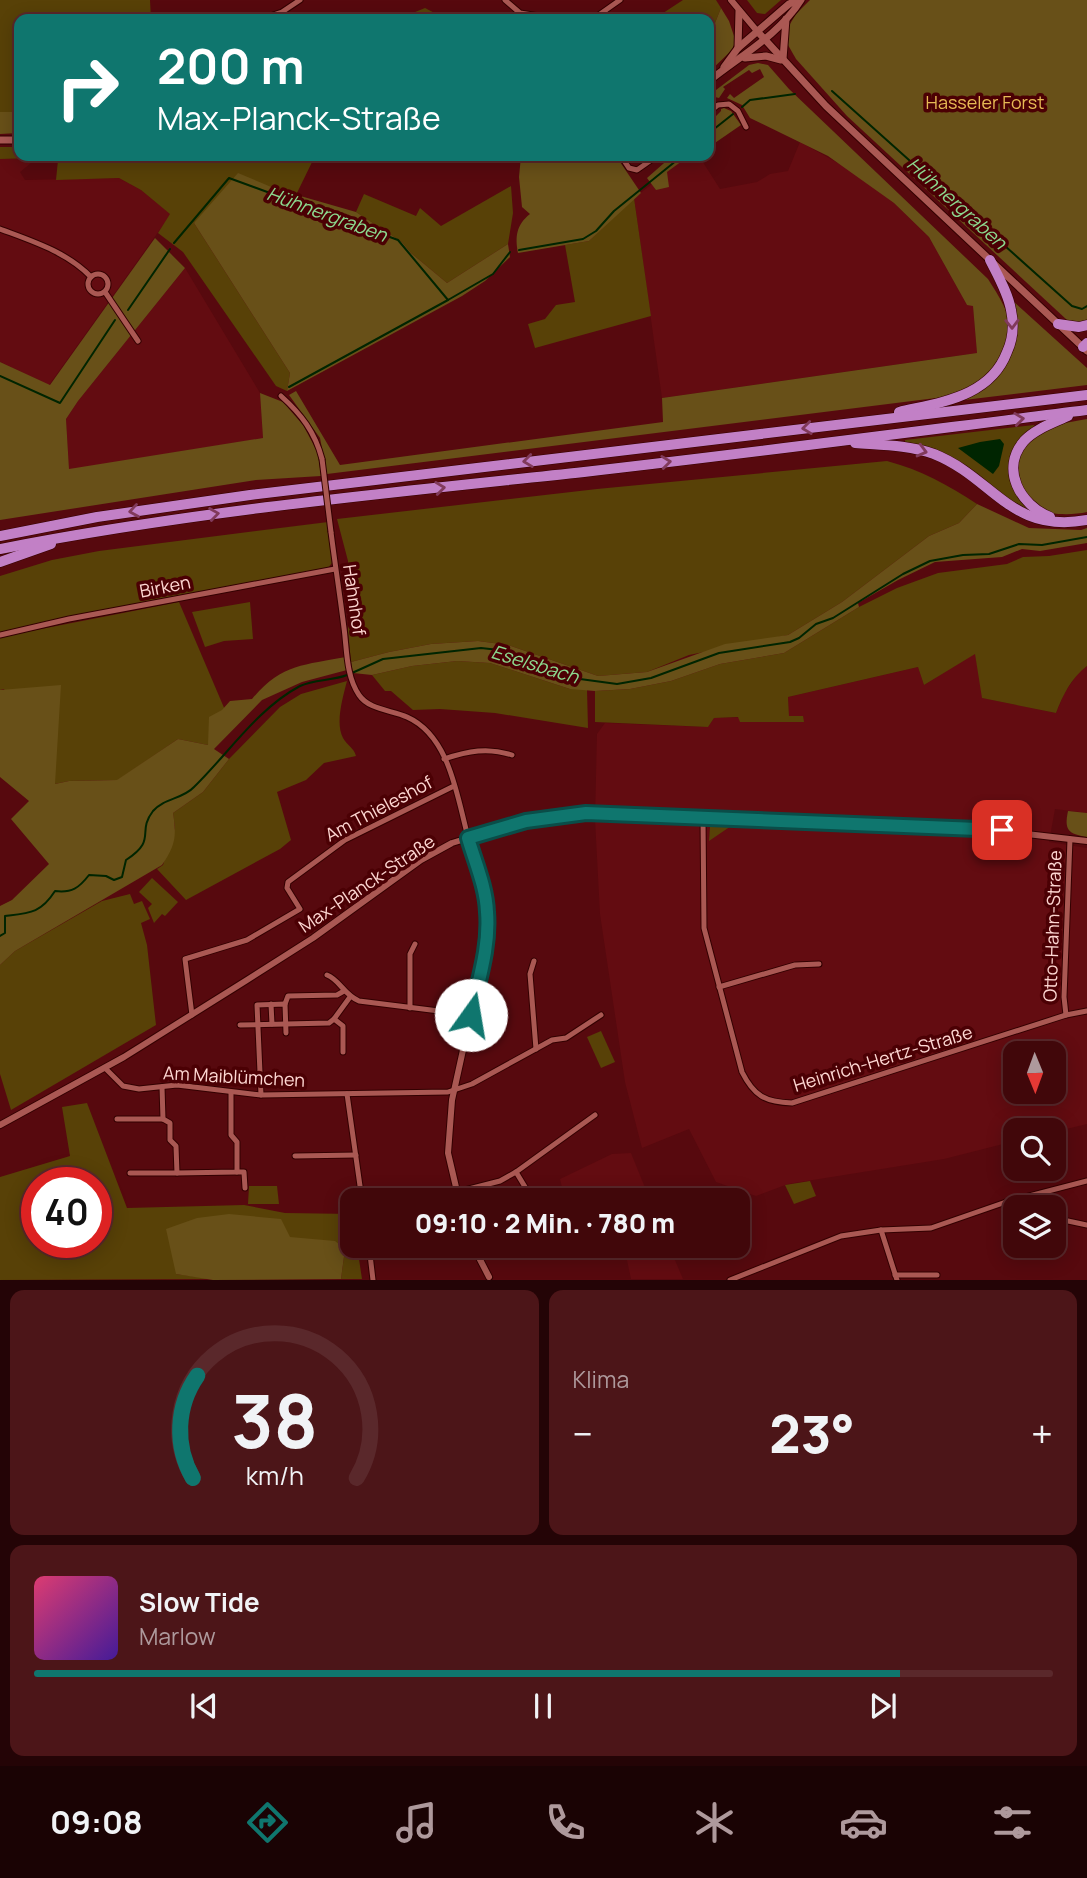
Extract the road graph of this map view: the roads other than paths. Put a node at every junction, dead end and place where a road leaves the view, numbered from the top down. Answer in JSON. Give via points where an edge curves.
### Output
{"nodes":[{"id":1,"x":300,"y":0,"type":"edge"},
{"id":2,"x":505,"y":0,"type":"edge"},
{"id":3,"x":620,"y":0,"type":"edge"},
{"id":4,"x":731,"y":0,"type":"edge"},
{"id":5,"x":799,"y":0,"type":"edge"},
{"id":6,"x":611,"y":3,"type":"edge"},
{"id":7,"x":739,"y":10,"type":"junction"},
{"id":8,"x":276,"y":14,"type":"edge"},
{"id":9,"x":526,"y":14,"type":"edge"},
{"id":10,"x":786,"y":19,"type":"junction"},
{"id":11,"x":757,"y":31,"type":"junction"},
{"id":12,"x":764,"y":40,"type":"junction"},
{"id":13,"x":738,"y":48,"type":"junction"},
{"id":14,"x":740,"y":59,"type":"junction"},
{"id":15,"x":783,"y":60,"type":"junction"},
{"id":16,"x":720,"y":72,"type":"junction"},
{"id":17,"x":714,"y":77,"type":"edge"},
{"id":18,"x":714,"y":108,"type":"edge"},
{"id":19,"x":746,"y":127,"type":"dead end"},
{"id":20,"x":624,"y":161,"type":"edge"},
{"id":21,"x":651,"y":161,"type":"edge"},
{"id":22,"x":0,"y":229,"type":"edge"},
{"id":23,"x":990,"y":260,"type":"junction"},
{"id":24,"x":91,"y":277,"type":"junction"},
{"id":25,"x":105,"y":292,"type":"junction"},
{"id":26,"x":1058,"y":324,"type":"junction"},
{"id":27,"x":1087,"y":325,"type":"edge"},
{"id":28,"x":138,"y":341,"type":"dead end"},
{"id":29,"x":1086,"y":347,"type":"edge"},
{"id":30,"x":1087,"y":395,"type":"edge"},
{"id":31,"x":281,"y":396,"type":"dead end"},
{"id":32,"x":1082,"y":411,"type":"edge"},
{"id":33,"x":849,"y":424,"type":"junction"},
{"id":34,"x":830,"y":441,"type":"junction"},
{"id":35,"x":1087,"y":520,"type":"edge"},
{"id":36,"x":1065,"y":522,"type":"junction"},
{"id":37,"x":81,"y":533,"type":"junction"},
{"id":38,"x":0,"y":537,"type":"edge"},
{"id":39,"x":0,"y":549,"type":"edge"},
{"id":40,"x":0,"y":562,"type":"edge"},
{"id":41,"x":335,"y":569,"type":"junction"},
{"id":42,"x":0,"y":635,"type":"edge"},
{"id":43,"x":512,"y":755,"type":"dead end"},
{"id":44,"x":444,"y":759,"type":"junction"},
{"id":45,"x":454,"y":786,"type":"junction"},
{"id":46,"x":703,"y":817,"type":"junction"},
{"id":47,"x":468,"y":838,"type":"junction"},
{"id":48,"x":1070,"y":839,"type":"junction"},
{"id":49,"x":1087,"y":841,"type":"edge"},
{"id":50,"x":415,"y":944,"type":"dead end"},
{"id":51,"x":534,"y":961,"type":"dead end"},
{"id":52,"x":819,"y":964,"type":"dead end"},
{"id":53,"x":327,"y":975,"type":"dead end"},
{"id":54,"x":719,"y":987,"type":"junction"},
{"id":55,"x":344,"y":991,"type":"junction"},
{"id":56,"x":350,"y":997,"type":"junction"},
{"id":57,"x":271,"y":1004,"type":"junction"},
{"id":58,"x":285,"y":1004,"type":"junction"},
{"id":59,"x":410,"y":1008,"type":"junction"},
{"id":60,"x":1087,"y":1011,"type":"edge"},
{"id":61,"x":191,"y":1015,"type":"junction"},
{"id":62,"x":471,"y":1015,"type":"junction"},
{"id":63,"x":601,"y":1015,"type":"dead end"},
{"id":64,"x":1066,"y":1015,"type":"junction"},
{"id":65,"x":334,"y":1019,"type":"junction"},
{"id":66,"x":258,"y":1024,"type":"junction"},
{"id":67,"x":272,"y":1024,"type":"junction"},
{"id":68,"x":286,"y":1024,"type":"junction"},
{"id":69,"x":240,"y":1025,"type":"dead end"},
{"id":70,"x":286,"y":1033,"type":"dead end"},
{"id":71,"x":536,"y":1049,"type":"junction"},
{"id":72,"x":343,"y":1052,"type":"dead end"},
{"id":73,"x":105,"y":1068,"type":"junction"},
{"id":74,"x":162,"y":1087,"type":"junction"},
{"id":75,"x":453,"y":1091,"type":"junction"},
{"id":76,"x":231,"y":1092,"type":"junction"},
{"id":77,"x":347,"y":1094,"type":"junction"},
{"id":78,"x":261,"y":1096,"type":"junction"},
{"id":79,"x":595,"y":1115,"type":"dead end"},
{"id":80,"x":117,"y":1119,"type":"dead end"},
{"id":81,"x":163,"y":1119,"type":"junction"},
{"id":82,"x":0,"y":1125,"type":"edge"},
{"id":83,"x":356,"y":1155,"type":"junction"},
{"id":84,"x":295,"y":1156,"type":"dead end"},
{"id":85,"x":237,"y":1172,"type":"junction"},
{"id":86,"x":516,"y":1172,"type":"junction"},
{"id":87,"x":130,"y":1173,"type":"dead end"},
{"id":88,"x":177,"y":1173,"type":"junction"},
{"id":89,"x":1087,"y":1181,"type":"edge"},
{"id":90,"x":244,"y":1188,"type":"dead end"},
{"id":91,"x":360,"y":1188,"type":"edge"},
{"id":92,"x":456,"y":1188,"type":"edge"},
{"id":93,"x":473,"y":1188,"type":"edge"},
{"id":94,"x":526,"y":1188,"type":"edge"},
{"id":95,"x":1033,"y":1195,"type":"edge"},
{"id":96,"x":1003,"y":1203,"type":"edge"},
{"id":97,"x":1066,"y":1221,"type":"edge"},
{"id":98,"x":1087,"y":1225,"type":"edge"},
{"id":99,"x":881,"y":1230,"type":"junction"},
{"id":100,"x":370,"y":1258,"type":"edge"},
{"id":101,"x":479,"y":1258,"type":"edge"},
{"id":102,"x":937,"y":1275,"type":"dead end"},
{"id":103,"x":896,"y":1277,"type":"edge"},
{"id":104,"x":489,"y":1278,"type":"edge"},
{"id":105,"x":373,"y":1279,"type":"edge"},
{"id":106,"x":497,"y":1279,"type":"edge"},
{"id":107,"x":730,"y":1279,"type":"edge"}],
"edges":[{"from":1,"to":8,"type":"street"},
{"from":2,"to":9,"type":"street"},
{"from":3,"to":6,"type":"street"},
{"from":4,"to":7,"type":"street"},
{"from":5,"to":10,"type":"main road"},
{"from":5,"to":11,"type":"main road"},
{"from":7,"to":11,"type":"street"},
{"from":7,"to":13,"type":"main road"},
{"from":10,"to":12,"type":"main road"},
{"from":10,"to":15,"type":"main road"},
{"from":11,"to":12,"type":"main road"},
{"from":11,"to":13,"type":"main road"},
{"from":12,"to":14,"type":"main road"},
{"from":12,"to":15,"type":"main road"},
{"from":13,"to":16,"type":"main road"},
{"from":14,"to":15,"type":"main road"},
{"from":14,"to":16,"type":"main road"},
{"from":15,"to":23,"type":"main road"},
{"from":16,"to":17,"type":"main road"},
{"from":18,"to":19,"type":"street","via":[[729,104]]},
{"from":20,"to":21,"type":"street","via":[[633,170]]},
{"from":22,"to":24,"type":"street","via":[[52,250]]},
{"from":23,"to":26,"type":"main road"},
{"from":23,"to":33,"type":"highway","one_way":true,"via":[[1012,318],[1009,350],[997,371],[961,397]]},
{"from":24,"to":25,"type":"street","via":[[92,292]]},
{"from":24,"to":25,"type":"street","via":[[106,278]]},
{"from":25,"to":28,"type":"street"},
{"from":26,"to":27,"type":"highway"},
{"from":26,"to":29,"type":"main road"},
{"from":30,"to":33,"type":"highway"},
{"from":31,"to":41,"type":"street","name":"Hahnhof","bridge":true,"via":[[314,434],[322,459]]},
{"from":34,"to":32,"type":"highway","one_way":true},
{"from":32,"to":36,"type":"highway","via":[[1030,435],[1013,466],[1016,486],[1028,504]]},
{"from":33,"to":38,"type":"highway","one_way":true,"via":[[250,495],[97,517]]},
{"from":34,"to":36,"type":"highway","one_way":true,"via":[[896,446],[935,455],[1029,517]]},
{"from":37,"to":34,"type":"highway","one_way":true},
{"from":35,"to":36,"type":"highway"},
{"from":37,"to":39,"type":"highway"},
{"from":37,"to":40,"type":"highway"},
{"from":41,"to":42,"type":"street","name":"Birken"},
{"from":41,"to":44,"type":"street","name":"Hahnhof","via":[[350,674],[361,698],[418,723]]},
{"from":43,"to":44,"type":"street","via":[[472,750]]},
{"from":44,"to":45,"type":"street"},
{"from":45,"to":47,"type":"street"},
{"from":45,"to":61,"type":"street","name":"Am Thieleshof","via":[[345,840],[288,881],[287,888],[300,909],[247,940],[185,959]]},
{"from":46,"to":47,"type":"street","name":"Max-Planck-Straße","via":[[571,814]]},
{"from":46,"to":48,"type":"street","name":"Max-Planck-Straße","via":[[967,827]]},
{"from":46,"to":54,"type":"street","name":"Heinrich-Hertz-Straße","via":[[704,928]]},
{"from":47,"to":61,"type":"street","name":"Max-Planck-Straße","via":[[414,865],[317,936]]},
{"from":47,"to":62,"type":"street","via":[[487,912],[485,950]]},
{"from":48,"to":49,"type":"street","name":"Max-Planck-Straße"},
{"from":48,"to":64,"type":"street","name":"Otto-Hahn-Straße"},
{"from":50,"to":59,"type":"street","via":[[410,954]]},
{"from":51,"to":71,"type":"street","via":[[530,974]]},
{"from":52,"to":54,"type":"street","via":[[795,965]]},
{"from":53,"to":55,"type":"street"},
{"from":54,"to":64,"type":"street","name":"Heinrich-Hertz-Straße","via":[[751,1089],[780,1102],[800,1101]]},
{"from":55,"to":56,"type":"street"},
{"from":55,"to":58,"type":"street","via":[[289,996]]},
{"from":56,"to":59,"type":"street"},
{"from":56,"to":65,"type":"street"},
{"from":57,"to":58,"type":"street"},
{"from":57,"to":66,"type":"street","via":[[257,1005]]},
{"from":57,"to":67,"type":"street"},
{"from":58,"to":68,"type":"street"},
{"from":59,"to":62,"type":"street"},
{"from":60,"to":64,"type":"street","name":"Heinrich-Hertz-Straße"},
{"from":61,"to":73,"type":"street","name":"Max-Planck-Straße"},
{"from":62,"to":75,"type":"street"},
{"from":63,"to":71,"type":"street","via":[[566,1038]]},
{"from":65,"to":68,"type":"street"},
{"from":65,"to":72,"type":"street","via":[[342,1026]]},
{"from":66,"to":67,"type":"street"},
{"from":66,"to":69,"type":"street"},
{"from":66,"to":78,"type":"street"},
{"from":67,"to":68,"type":"street"},
{"from":68,"to":70,"type":"street"},
{"from":71,"to":75,"type":"street"},
{"from":73,"to":74,"type":"street","name":"Am Maiblümchen","via":[[124,1086]]},
{"from":73,"to":82,"type":"street","name":"Max-Planck-Straße"},
{"from":74,"to":76,"type":"street","name":"Am Maiblümchen"},
{"from":74,"to":81,"type":"street"},
{"from":75,"to":77,"type":"street","name":"Am Maiblümchen"},
{"from":75,"to":92,"type":"street","via":[[449,1153]]},
{"from":76,"to":78,"type":"street","name":"Am Maiblümchen"},
{"from":76,"to":85,"type":"street"},
{"from":77,"to":78,"type":"street","name":"Am Maiblümchen"},
{"from":77,"to":83,"type":"street"},
{"from":79,"to":86,"type":"street"},
{"from":80,"to":81,"type":"street"},
{"from":81,"to":88,"type":"street","via":[[170,1123],[170,1139],[176,1146]]},
{"from":83,"to":84,"type":"street"},
{"from":83,"to":91,"type":"street"},
{"from":85,"to":88,"type":"street"},
{"from":85,"to":90,"type":"street","via":[[244,1172]]},
{"from":86,"to":93,"type":"street"},
{"from":86,"to":94,"type":"street"},
{"from":87,"to":88,"type":"street"},
{"from":89,"to":95,"type":"street"},
{"from":96,"to":99,"type":"street","via":[[931,1228]]},
{"from":97,"to":98,"type":"street"},
{"from":99,"to":103,"type":"street"},
{"from":99,"to":107,"type":"street","via":[[841,1237]]},
{"from":100,"to":105,"type":"street"},
{"from":101,"to":104,"type":"street"},
{"from":102,"to":103,"type":"street"},
{"from":104,"to":106,"type":"street"}]}
